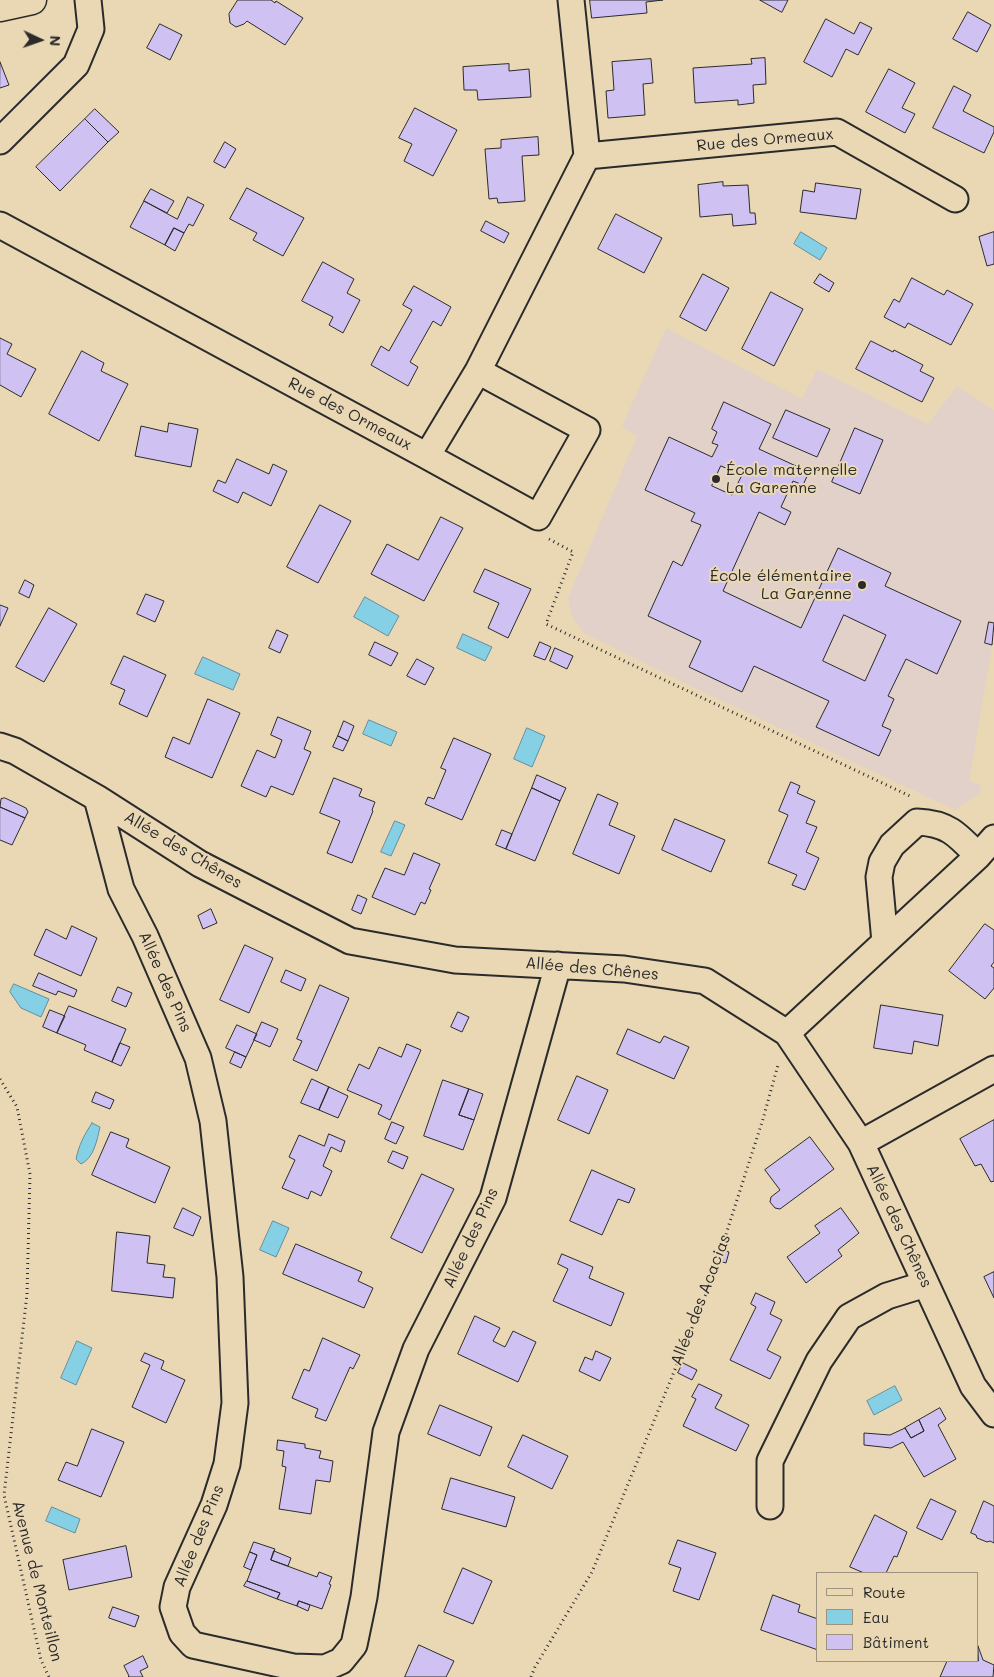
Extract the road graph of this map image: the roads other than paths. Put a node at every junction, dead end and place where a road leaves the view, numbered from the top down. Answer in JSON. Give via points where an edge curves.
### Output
{"nodes":[{"id":1,"x":32,"y":0,"type":"edge"},
{"id":2,"x":88,"y":0,"type":"edge"},
{"id":3,"x":571,"y":0,"type":"edge"},
{"id":4,"x":0,"y":7,"type":"edge"},
{"id":5,"x":0,"y":141,"type":"edge"},
{"id":6,"x":587,"y":156,"type":"junction"},
{"id":7,"x":956,"y":199,"type":"dead end"},
{"id":8,"x":0,"y":225,"type":"edge"},
{"id":9,"x":478,"y":371,"type":"junction"},
{"id":10,"x":427,"y":456,"type":"junction"},
{"id":11,"x":0,"y":746,"type":"edge"},
{"id":12,"x":97,"y":798,"type":"junction"},
{"id":13,"x":986,"y":847,"type":"edge"},
{"id":14,"x":885,"y":942,"type":"junction"},
{"id":15,"x":558,"y":965,"type":"junction"},
{"id":16,"x":787,"y":1033,"type":"junction"},
{"id":17,"x":994,"y":1069,"type":"edge"},
{"id":18,"x":861,"y":1143,"type":"junction"},
{"id":19,"x":926,"y":1284,"type":"junction"},
{"id":20,"x":994,"y":1414,"type":"edge"},
{"id":21,"x":770,"y":1506,"type":"dead end"}],
"edges":[{"from":1,"to":4,"type":"street"},
{"from":2,"to":5,"type":"street","via":[[92,29],[76,64]]},
{"from":3,"to":6,"type":"street"},
{"from":6,"to":7,"type":"street","name":"Rue des Ormeaux","via":[[837,132]]},
{"from":6,"to":9,"type":"street","name":"Rue des Ormeaux"},
{"from":8,"to":10,"type":"street","name":"Rue des Ormeaux"},
{"from":9,"to":10,"type":"street","name":"Rue des Ormeaux"},
{"from":9,"to":10,"type":"street","via":[[587,430],[538,516]]},
{"from":11,"to":12,"type":"street","name":"Allée des Chênes","via":[[15,751]]},
{"from":12,"to":15,"type":"street","name":"Allée des Chênes","via":[[200,864],[350,941],[454,960]]},
{"from":12,"to":15,"type":"street","name":"Allée des Pins","via":[[121,889],[146,936],[198,1058],[213,1121],[230,1277],[235,1403],[227,1464],[214,1505],[177,1587],[173,1607],[182,1632],[193,1645],[293,1667],[324,1668],[342,1661],[354,1645],[364,1597],[386,1432],[416,1349],[493,1198]]},
{"from":13,"to":14,"type":"street"},
{"from":13,"to":14,"type":"street","via":[[932,822],[917,822],[898,839],[882,862],[878,877]]},
{"from":14,"to":16,"type":"street"},
{"from":15,"to":16,"type":"street","name":"Allée des Chênes","via":[[624,969],[705,981]]},
{"from":16,"to":18,"type":"street","name":"Allée des Chênes"},
{"from":17,"to":18,"type":"street"},
{"from":18,"to":19,"type":"street","name":"Allée des Chênes"},
{"from":19,"to":20,"type":"street","name":"Allée des Chênes","via":[[973,1386]]},
{"from":19,"to":21,"type":"street","via":[[887,1296],[849,1316],[819,1361],[770,1461]]}]}
